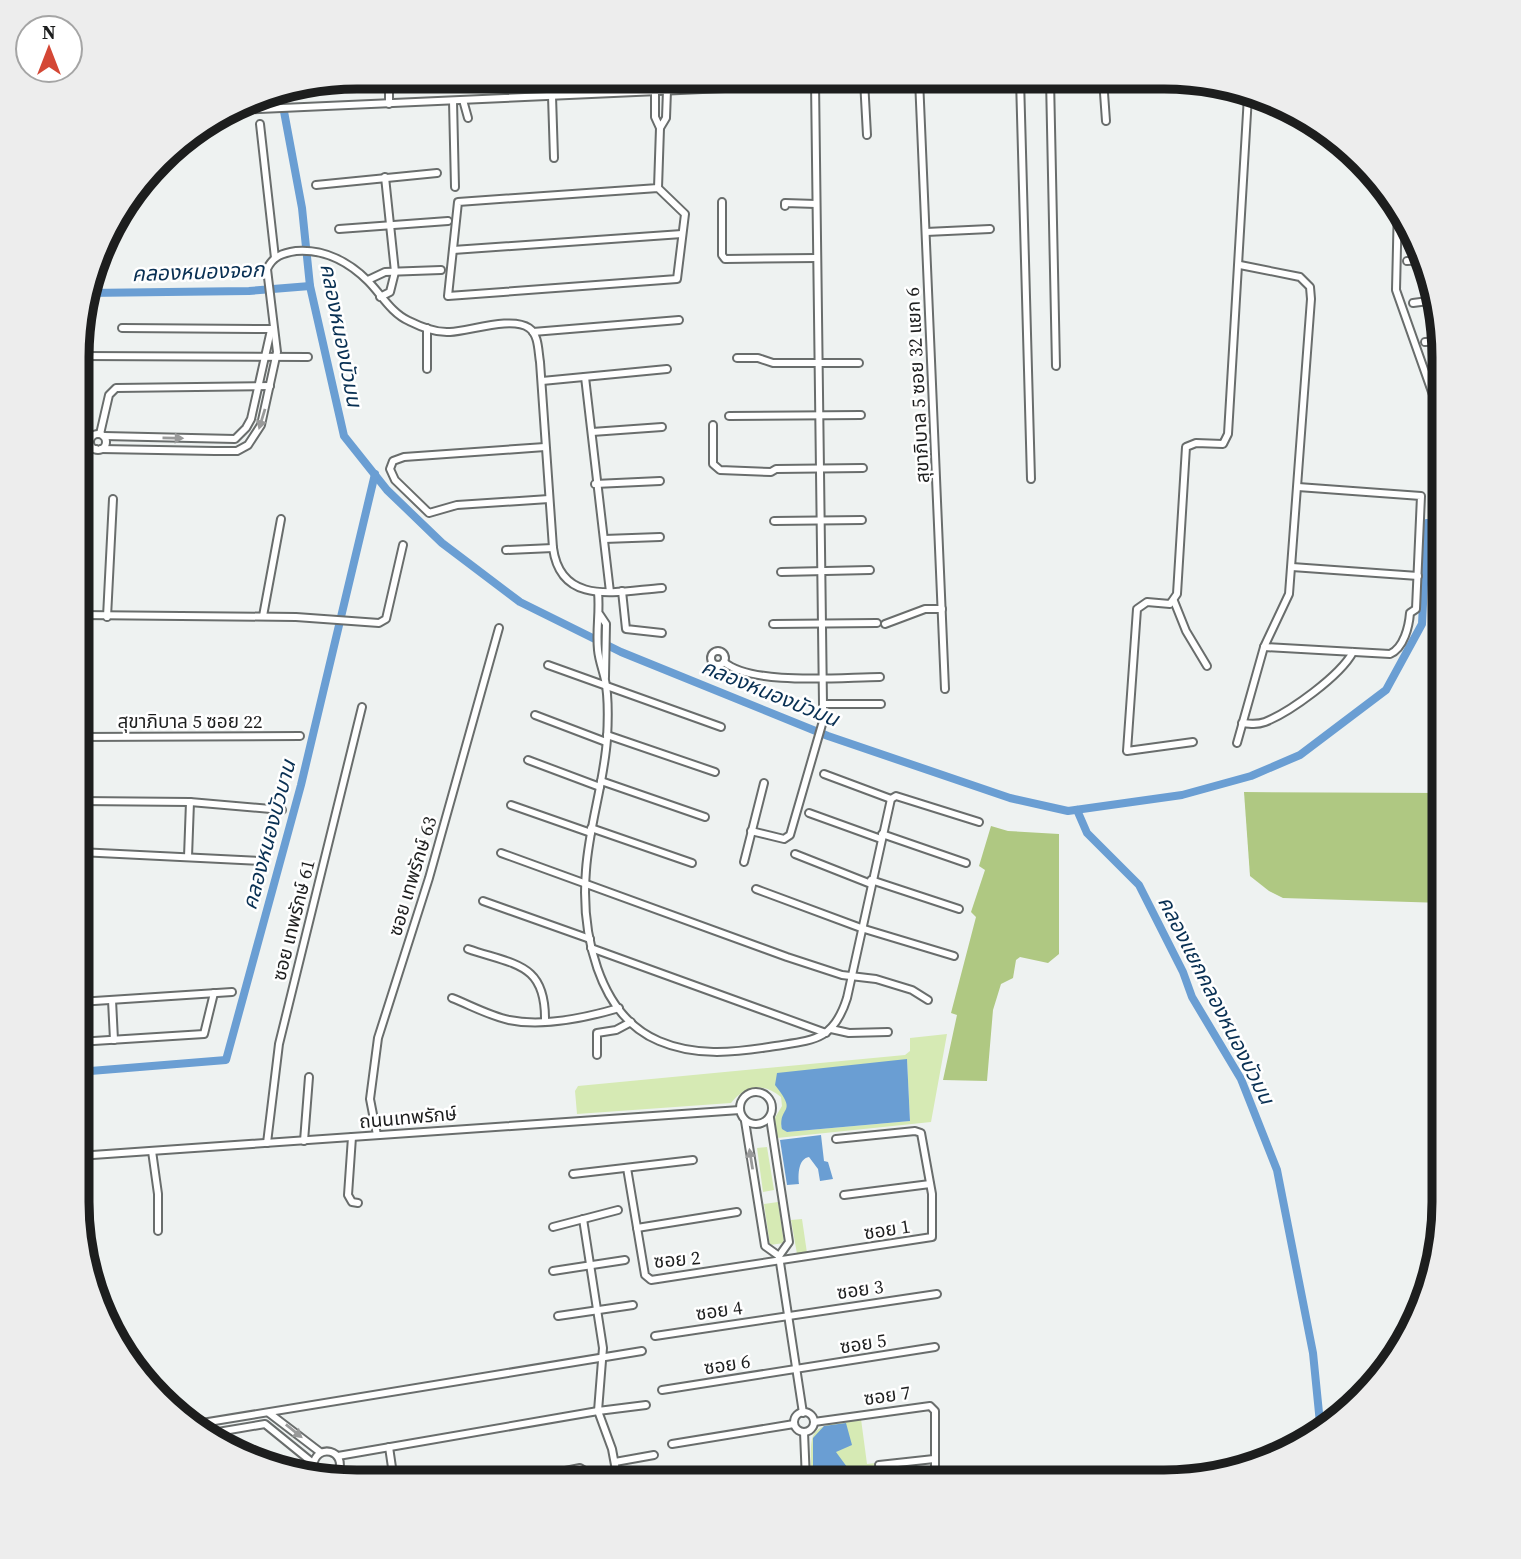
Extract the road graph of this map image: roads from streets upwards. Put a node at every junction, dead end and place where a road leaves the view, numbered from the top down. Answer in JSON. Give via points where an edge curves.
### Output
{"nodes":[{"id":1,"x":389,"y":89,"type":"edge"},
{"id":2,"x":686,"y":89,"type":"edge"},
{"id":3,"x":815,"y":89,"type":"edge"},
{"id":4,"x":864,"y":89,"type":"edge"},
{"id":5,"x":919,"y":89,"type":"edge"},
{"id":6,"x":1020,"y":89,"type":"edge"},
{"id":7,"x":1050,"y":89,"type":"edge"},
{"id":8,"x":1104,"y":89,"type":"edge"},
{"id":9,"x":655,"y":90,"type":"junction"},
{"id":10,"x":667,"y":90,"type":"junction"},
{"id":11,"x":552,"y":96,"type":"junction"},
{"id":12,"x":463,"y":100,"type":"junction"},
{"id":13,"x":453,"y":101,"type":"junction"},
{"id":14,"x":1248,"y":102,"type":"edge"},
{"id":15,"x":389,"y":104,"type":"junction"},
{"id":16,"x":256,"y":110,"type":"edge"},
{"id":17,"x":468,"y":118,"type":"dead end"},
{"id":18,"x":1106,"y":121,"type":"dead end"},
{"id":19,"x":260,"y":124,"type":"dead end"},
{"id":20,"x":660,"y":128,"type":"junction"},
{"id":21,"x":867,"y":135,"type":"dead end"},
{"id":22,"x":554,"y":158,"type":"dead end"},
{"id":23,"x":437,"y":173,"type":"dead end"},
{"id":24,"x":385,"y":177,"type":"junction"},
{"id":25,"x":316,"y":185,"type":"dead end"},
{"id":26,"x":455,"y":187,"type":"dead end"},
{"id":27,"x":658,"y":188,"type":"junction"},
{"id":28,"x":722,"y":202,"type":"dead end"},
{"id":29,"x":816,"y":204,"type":"junction"},
{"id":30,"x":785,"y":206,"type":"dead end"},
{"id":31,"x":448,"y":221,"type":"dead end"},
{"id":32,"x":390,"y":225,"type":"junction"},
{"id":33,"x":1397,"y":227,"type":"edge"},
{"id":34,"x":339,"y":229,"type":"dead end"},
{"id":35,"x":990,"y":229,"type":"dead end"},
{"id":36,"x":926,"y":232,"type":"junction"},
{"id":37,"x":682,"y":233,"type":"junction"},
{"id":38,"x":453,"y":250,"type":"junction"},
{"id":39,"x":275,"y":258,"type":"junction"},
{"id":40,"x":817,"y":258,"type":"junction"},
{"id":41,"x":1407,"y":261,"type":"dead end"},
{"id":42,"x":1413,"y":261,"type":"edge"},
{"id":43,"x":1240,"y":265,"type":"junction"},
{"id":44,"x":441,"y":270,"type":"dead end"},
{"id":45,"x":394,"y":272,"type":"junction"},
{"id":46,"x":368,"y":281,"type":"junction"},
{"id":47,"x":380,"y":297,"type":"junction"},
{"id":48,"x":1426,"y":301,"type":"edge"},
{"id":49,"x":1413,"y":303,"type":"dead end"},
{"id":50,"x":679,"y":320,"type":"dead end"},
{"id":51,"x":122,"y":328,"type":"dead end"},
{"id":52,"x":427,"y":328,"type":"junction"},
{"id":53,"x":272,"y":329,"type":"junction"},
{"id":54,"x":533,"y":332,"type":"junction"},
{"id":55,"x":1425,"y":342,"type":"dead end"},
{"id":56,"x":1431,"y":342,"type":"edge"},
{"id":57,"x":267,"y":345,"type":"junction"},
{"id":58,"x":278,"y":346,"type":"junction"},
{"id":59,"x":89,"y":356,"type":"edge"},
{"id":60,"x":266,"y":357,"type":"junction"},
{"id":61,"x":308,"y":357,"type":"dead end"},
{"id":62,"x":276,"y":358,"type":"junction"},
{"id":63,"x":737,"y":358,"type":"dead end"},
{"id":64,"x":818,"y":363,"type":"junction"},
{"id":65,"x":859,"y":363,"type":"dead end"},
{"id":66,"x":1056,"y":366,"type":"dead end"},
{"id":67,"x":426,"y":369,"type":"dead end"},
{"id":68,"x":667,"y":369,"type":"dead end"},
{"id":69,"x":585,"y":377,"type":"junction"},
{"id":70,"x":542,"y":382,"type":"junction"},
{"id":71,"x":260,"y":385,"type":"junction"},
{"id":72,"x":270,"y":386,"type":"junction"},
{"id":73,"x":1432,"y":392,"type":"edge"},
{"id":74,"x":861,"y":415,"type":"dead end"},
{"id":75,"x":729,"y":416,"type":"dead end"},
{"id":76,"x":818,"y":416,"type":"junction"},
{"id":77,"x":713,"y":425,"type":"dead end"},
{"id":78,"x":662,"y":427,"type":"dead end"},
{"id":79,"x":592,"y":432,"type":"junction"},
{"id":80,"x":89,"y":436,"type":"edge"},
{"id":81,"x":99,"y":436,"type":"junction"},
{"id":82,"x":214,"y":439,"type":"junction"},
{"id":83,"x":545,"y":447,"type":"junction"},
{"id":84,"x":89,"y":449,"type":"edge"},
{"id":85,"x":99,"y":449,"type":"junction"},
{"id":86,"x":215,"y":451,"type":"junction"},
{"id":87,"x":863,"y":467,"type":"dead end"},
{"id":88,"x":819,"y":468,"type":"junction"},
{"id":89,"x":1031,"y":479,"type":"dead end"},
{"id":90,"x":660,"y":481,"type":"dead end"},
{"id":91,"x":595,"y":484,"type":"junction"},
{"id":92,"x":1298,"y":487,"type":"junction"},
{"id":93,"x":113,"y":499,"type":"dead end"},
{"id":94,"x":549,"y":499,"type":"junction"},
{"id":95,"x":281,"y":519,"type":"dead end"},
{"id":96,"x":820,"y":520,"type":"junction"},
{"id":97,"x":862,"y":520,"type":"dead end"},
{"id":98,"x":774,"y":521,"type":"dead end"},
{"id":99,"x":660,"y":537,"type":"dead end"},
{"id":100,"x":604,"y":539,"type":"junction"},
{"id":101,"x":403,"y":545,"type":"dead end"},
{"id":102,"x":553,"y":548,"type":"junction"},
{"id":103,"x":506,"y":550,"type":"dead end"},
{"id":104,"x":1292,"y":567,"type":"junction"},
{"id":105,"x":870,"y":570,"type":"dead end"},
{"id":106,"x":821,"y":571,"type":"junction"},
{"id":107,"x":781,"y":572,"type":"dead end"},
{"id":108,"x":1418,"y":576,"type":"junction"},
{"id":109,"x":662,"y":588,"type":"dead end"},
{"id":110,"x":622,"y":591,"type":"junction"},
{"id":111,"x":598,"y":592,"type":"junction"},
{"id":112,"x":610,"y":592,"type":"junction"},
{"id":113,"x":1174,"y":601,"type":"junction"},
{"id":114,"x":942,"y":608,"type":"junction"},
{"id":115,"x":600,"y":615,"type":"junction"},
{"id":116,"x":89,"y":616,"type":"edge"},
{"id":117,"x":263,"y":616,"type":"junction"},
{"id":118,"x":107,"y":617,"type":"junction"},
{"id":119,"x":774,"y":624,"type":"dead end"},
{"id":120,"x":821,"y":624,"type":"junction"},
{"id":121,"x":499,"y":628,"type":"dead end"},
{"id":122,"x":662,"y":633,"type":"dead end"},
{"id":123,"x":1265,"y":647,"type":"junction"},
{"id":124,"x":1353,"y":652,"type":"junction"},
{"id":125,"x":724,"y":662,"type":"dead end"},
{"id":126,"x":548,"y":666,"type":"dead end"},
{"id":127,"x":1208,"y":666,"type":"dead end"},
{"id":128,"x":822,"y":677,"type":"junction"},
{"id":129,"x":880,"y":677,"type":"dead end"},
{"id":130,"x":605,"y":678,"type":"junction"},
{"id":131,"x":606,"y":688,"type":"junction"},
{"id":132,"x":945,"y":689,"type":"dead end"},
{"id":133,"x":823,"y":704,"type":"junction"},
{"id":134,"x":881,"y":704,"type":"dead end"},
{"id":135,"x":362,"y":708,"type":"dead end"},
{"id":136,"x":535,"y":715,"type":"dead end"},
{"id":137,"x":1242,"y":723,"type":"junction"},
{"id":138,"x":721,"y":727,"type":"dead end"},
{"id":139,"x":300,"y":736,"type":"dead end"},
{"id":140,"x":89,"y":737,"type":"edge"},
{"id":141,"x":607,"y":738,"type":"junction"},
{"id":142,"x":1193,"y":742,"type":"dead end"},
{"id":143,"x":1237,"y":743,"type":"dead end"},
{"id":144,"x":528,"y":760,"type":"dead end"},
{"id":145,"x":715,"y":772,"type":"dead end"},
{"id":146,"x":824,"y":774,"type":"dead end"},
{"id":147,"x":764,"y":783,"type":"dead end"},
{"id":148,"x":600,"y":784,"type":"junction"},
{"id":149,"x":891,"y":799,"type":"junction"},
{"id":150,"x":89,"y":801,"type":"edge"},
{"id":151,"x":190,"y":802,"type":"junction"},
{"id":152,"x":511,"y":805,"type":"dead end"},
{"id":153,"x":282,"y":810,"type":"dead end"},
{"id":154,"x":809,"y":813,"type":"dead end"},
{"id":155,"x":705,"y":817,"type":"dead end"},
{"id":156,"x":979,"y":821,"type":"dead end"},
{"id":157,"x":591,"y":831,"type":"junction"},
{"id":158,"x":751,"y":831,"type":"junction"},
{"id":159,"x":881,"y":837,"type":"junction"},
{"id":160,"x":89,"y":852,"type":"edge"},
{"id":161,"x":501,"y":853,"type":"dead end"},
{"id":162,"x":795,"y":854,"type":"dead end"},
{"id":163,"x":187,"y":857,"type":"junction"},
{"id":164,"x":260,"y":861,"type":"dead end"},
{"id":165,"x":744,"y":862,"type":"dead end"},
{"id":166,"x":692,"y":863,"type":"dead end"},
{"id":167,"x":965,"y":863,"type":"dead end"},
{"id":168,"x":871,"y":882,"type":"junction"},
{"id":169,"x":586,"y":883,"type":"junction"},
{"id":170,"x":757,"y":889,"type":"dead end"},
{"id":171,"x":482,"y":901,"type":"dead end"},
{"id":172,"x":959,"y":909,"type":"dead end"},
{"id":173,"x":861,"y":928,"type":"junction"},
{"id":174,"x":590,"y":939,"type":"junction"},
{"id":175,"x":591,"y":948,"type":"junction"},
{"id":176,"x":468,"y":949,"type":"dead end"},
{"id":177,"x":954,"y":956,"type":"dead end"},
{"id":178,"x":851,"y":975,"type":"junction"},
{"id":179,"x":232,"y":992,"type":"dead end"},
{"id":180,"x":214,"y":993,"type":"junction"},
{"id":181,"x":452,"y":998,"type":"dead end"},
{"id":182,"x":112,"y":1000,"type":"junction"},
{"id":183,"x":928,"y":1000,"type":"dead end"},
{"id":184,"x":89,"y":1001,"type":"edge"},
{"id":185,"x":619,"y":1008,"type":"junction"},
{"id":186,"x":545,"y":1021,"type":"junction"},
{"id":187,"x":631,"y":1022,"type":"junction"},
{"id":188,"x":829,"y":1031,"type":"junction"},
{"id":189,"x":888,"y":1032,"type":"dead end"},
{"id":190,"x":114,"y":1040,"type":"junction"},
{"id":191,"x":89,"y":1041,"type":"edge"},
{"id":192,"x":597,"y":1055,"type":"dead end"},
{"id":193,"x":309,"y":1077,"type":"dead end"},
{"id":194,"x":740,"y":1110,"type":"junction"},
{"id":195,"x":769,"y":1118,"type":"junction"},
{"id":196,"x":746,"y":1121,"type":"junction"},
{"id":197,"x":377,"y":1135,"type":"junction"},
{"id":198,"x":352,"y":1137,"type":"junction"},
{"id":199,"x":836,"y":1139,"type":"dead end"},
{"id":200,"x":304,"y":1141,"type":"junction"},
{"id":201,"x":267,"y":1143,"type":"junction"},
{"id":202,"x":152,"y":1151,"type":"junction"},
{"id":203,"x":89,"y":1155,"type":"edge"},
{"id":204,"x":693,"y":1160,"type":"dead end"},
{"id":205,"x":627,"y":1168,"type":"junction"},
{"id":206,"x":573,"y":1174,"type":"dead end"},
{"id":207,"x":930,"y":1184,"type":"junction"},
{"id":208,"x":844,"y":1195,"type":"dead end"},
{"id":209,"x":358,"y":1203,"type":"dead end"},
{"id":210,"x":618,"y":1210,"type":"dead end"},
{"id":211,"x":737,"y":1212,"type":"dead end"},
{"id":212,"x":583,"y":1219,"type":"junction"},
{"id":213,"x":553,"y":1227,"type":"dead end"},
{"id":214,"x":637,"y":1228,"type":"junction"},
{"id":215,"x":158,"y":1231,"type":"dead end"},
{"id":216,"x":779,"y":1259,"type":"junction"},
{"id":217,"x":625,"y":1260,"type":"dead end"},
{"id":218,"x":590,"y":1265,"type":"junction"},
{"id":219,"x":553,"y":1271,"type":"dead end"},
{"id":220,"x":937,"y":1294,"type":"dead end"},
{"id":221,"x":633,"y":1305,"type":"dead end"},
{"id":222,"x":596,"y":1310,"type":"junction"},
{"id":223,"x":558,"y":1316,"type":"dead end"},
{"id":224,"x":788,"y":1316,"type":"junction"},
{"id":225,"x":655,"y":1336,"type":"dead end"},
{"id":226,"x":935,"y":1347,"type":"dead end"},
{"id":227,"x":642,"y":1351,"type":"dead end"},
{"id":228,"x":603,"y":1358,"type":"junction"},
{"id":229,"x":796,"y":1369,"type":"junction"},
{"id":230,"x":662,"y":1390,"type":"dead end"},
{"id":231,"x":646,"y":1405,"type":"dead end"},
{"id":232,"x":598,"y":1411,"type":"junction"},
{"id":233,"x":267,"y":1412,"type":"junction"},
{"id":234,"x":803,"y":1413,"type":"junction"},
{"id":235,"x":206,"y":1422,"type":"edge"},
{"id":236,"x":814,"y":1422,"type":"junction"},
{"id":237,"x":264,"y":1424,"type":"junction"},
{"id":238,"x":794,"y":1424,"type":"junction"},
{"id":239,"x":220,"y":1432,"type":"edge"},
{"id":240,"x":804,"y":1432,"type":"junction"},
{"id":241,"x":671,"y":1444,"type":"dead end"},
{"id":242,"x":389,"y":1447,"type":"junction"},
{"id":243,"x":320,"y":1452,"type":"junction"},
{"id":244,"x":654,"y":1455,"type":"dead end"},
{"id":245,"x":338,"y":1456,"type":"junction"},
{"id":246,"x":934,"y":1459,"type":"junction"},
{"id":247,"x":615,"y":1462,"type":"junction"},
{"id":248,"x":309,"y":1465,"type":"edge"},
{"id":249,"x":878,"y":1465,"type":"dead end"},
{"id":250,"x":315,"y":1466,"type":"edge"},
{"id":251,"x":340,"y":1469,"type":"edge"},
{"id":252,"x":392,"y":1470,"type":"edge"},
{"id":253,"x":616,"y":1470,"type":"edge"},
{"id":254,"x":806,"y":1470,"type":"edge"},
{"id":255,"x":934,"y":1470,"type":"edge"}],
"edges":[{"from":1,"to":15,"type":"street"},
{"from":2,"to":10,"type":"street"},
{"from":3,"to":29,"type":"street"},
{"from":4,"to":21,"type":"street"},
{"from":5,"to":36,"type":"street","name":"สุขาภิบาล 5 ซอย 32 แยก 6"},
{"from":6,"to":89,"type":"street"},
{"from":7,"to":66,"type":"street"},
{"from":8,"to":18,"type":"street"},
{"from":9,"to":10,"type":"street"},
{"from":9,"to":11,"type":"street"},
{"from":9,"to":20,"type":"street","via":[[655,117]]},
{"from":10,"to":20,"type":"street","via":[[666,118]]},
{"from":11,"to":12,"type":"street"},
{"from":11,"to":22,"type":"street"},
{"from":12,"to":13,"type":"street"},
{"from":12,"to":17,"type":"street"},
{"from":13,"to":15,"type":"street"},
{"from":13,"to":26,"type":"street"},
{"from":14,"to":43,"type":"street"},
{"from":15,"to":16,"type":"street"},
{"from":19,"to":39,"type":"street"},
{"from":20,"to":27,"type":"street"},
{"from":23,"to":24,"type":"street"},
{"from":24,"to":25,"type":"street"},
{"from":24,"to":32,"type":"street"},
{"from":27,"to":37,"type":"street","via":[[685,215]]},
{"from":27,"to":38,"type":"street","via":[[458,202]]},
{"from":28,"to":40,"type":"street","via":[[725,259]]},
{"from":29,"to":30,"type":"street"},
{"from":29,"to":40,"type":"street"},
{"from":31,"to":32,"type":"street"},
{"from":32,"to":34,"type":"street"},
{"from":32,"to":45,"type":"street"},
{"from":33,"to":73,"type":"street","via":[[1396,290]]},
{"from":35,"to":36,"type":"street"},
{"from":36,"to":114,"type":"street","name":"สุขาภิบาล 5 ซอย 32 แยก 6"},
{"from":37,"to":38,"type":"street"},
{"from":37,"to":38,"type":"street","via":[[677,279],[448,296]]},
{"from":39,"to":46,"type":"street","via":[[313,250],[344,262]]},
{"from":39,"to":53,"type":"street","via":[[267,270]]},
{"from":40,"to":64,"type":"street"},
{"from":41,"to":42,"type":"street"},
{"from":43,"to":92,"type":"street","via":[[1300,277],[1310,287]]},
{"from":43,"to":113,"type":"street","via":[[1228,434],[1223,444],[1190,444],[1184,452]]},
{"from":44,"to":45,"type":"street"},
{"from":45,"to":46,"type":"street","via":[[376,274]]},
{"from":45,"to":47,"type":"street","via":[[390,292]]},
{"from":46,"to":47,"type":"street"},
{"from":47,"to":52,"type":"street","via":[[406,320]]},
{"from":48,"to":49,"type":"street"},
{"from":50,"to":54,"type":"street"},
{"from":51,"to":53,"type":"street"},
{"from":52,"to":54,"type":"street","via":[[449,332],[513,323]]},
{"from":52,"to":67,"type":"street"},
{"from":53,"to":57,"type":"street"},
{"from":53,"to":58,"type":"street"},
{"from":54,"to":70,"type":"street"},
{"from":55,"to":56,"type":"street"},
{"from":57,"to":58,"type":"street"},
{"from":57,"to":60,"type":"street"},
{"from":58,"to":62,"type":"street"},
{"from":59,"to":60,"type":"street"},
{"from":60,"to":62,"type":"street"},
{"from":60,"to":71,"type":"street"},
{"from":61,"to":62,"type":"street"},
{"from":62,"to":72,"type":"street"},
{"from":63,"to":64,"type":"street"},
{"from":64,"to":65,"type":"street"},
{"from":64,"to":76,"type":"street"},
{"from":68,"to":69,"type":"street"},
{"from":69,"to":70,"type":"street"},
{"from":69,"to":79,"type":"street"},
{"from":70,"to":83,"type":"street"},
{"from":71,"to":72,"type":"street"},
{"from":71,"to":81,"type":"street","via":[[116,388],[108,395]]},
{"from":71,"to":82,"type":"street","via":[[242,434],[235,439]]},
{"from":72,"to":86,"type":"street","one_way":true,"via":[[255,438],[237,451]]},
{"from":74,"to":76,"type":"street"},
{"from":75,"to":76,"type":"street"},
{"from":76,"to":88,"type":"street"},
{"from":77,"to":88,"type":"street","via":[[713,464],[720,470]]},
{"from":78,"to":79,"type":"street"},
{"from":79,"to":91,"type":"street"},
{"from":80,"to":81,"type":"street"},
{"from":81,"to":82,"type":"street","one_way":true},
{"from":81,"to":85,"type":"street","via":[[106,444]]},
{"from":81,"to":85,"type":"street","via":[[92,446]]},
{"from":82,"to":86,"type":"street"},
{"from":83,"to":94,"type":"street"},
{"from":83,"to":94,"type":"street","via":[[404,457],[393,461],[390,469],[429,513],[457,505]]},
{"from":84,"to":85,"type":"street"},
{"from":85,"to":86,"type":"street"},
{"from":87,"to":88,"type":"street"},
{"from":88,"to":96,"type":"street"},
{"from":90,"to":91,"type":"street"},
{"from":91,"to":100,"type":"street"},
{"from":92,"to":104,"type":"street"},
{"from":92,"to":108,"type":"street","via":[[1421,496]]},
{"from":93,"to":118,"type":"street"},
{"from":94,"to":102,"type":"street"},
{"from":95,"to":117,"type":"street"},
{"from":96,"to":97,"type":"street"},
{"from":96,"to":98,"type":"street"},
{"from":96,"to":106,"type":"street"},
{"from":99,"to":100,"type":"street"},
{"from":100,"to":112,"type":"street"},
{"from":101,"to":117,"type":"street","via":[[386,620],[359,623]]},
{"from":102,"to":103,"type":"street"},
{"from":102,"to":111,"type":"street","via":[[562,577],[579,588]]},
{"from":104,"to":108,"type":"street"},
{"from":104,"to":123,"type":"street","via":[[1287,602]]},
{"from":105,"to":106,"type":"street"},
{"from":106,"to":107,"type":"street"},
{"from":106,"to":120,"type":"street"},
{"from":108,"to":124,"type":"street","via":[[1416,608],[1410,612],[1396,651]]},
{"from":109,"to":110,"type":"street"},
{"from":110,"to":112,"type":"street"},
{"from":110,"to":122,"type":"street","via":[[626,629]]},
{"from":111,"to":112,"type":"street"},
{"from":111,"to":115,"type":"street"},
{"from":113,"to":127,"type":"street"},
{"from":113,"to":142,"type":"street","via":[[1147,602],[1137,609],[1127,751]]},
{"from":114,"to":120,"type":"street","via":[[881,624]]},
{"from":114,"to":132,"type":"street","name":"สุขาภิบาล 5 ซอย 32 แยก 6"},
{"from":115,"to":130,"type":"street","via":[[598,651]]},
{"from":115,"to":130,"type":"street","via":[[607,634]]},
{"from":116,"to":118,"type":"street"},
{"from":117,"to":118,"type":"street"},
{"from":119,"to":120,"type":"street"},
{"from":120,"to":128,"type":"street"},
{"from":121,"to":197,"type":"street","name":"ซอย เทพรักษ์ 63","via":[[379,1038],[370,1099]]},
{"from":123,"to":124,"type":"street"},
{"from":123,"to":137,"type":"street"},
{"from":124,"to":137,"type":"street","via":[[1337,673],[1279,714],[1264,722]]},
{"from":125,"to":128,"type":"street","via":[[774,677]]},
{"from":126,"to":131,"type":"street"},
{"from":128,"to":129,"type":"street"},
{"from":128,"to":133,"type":"street"},
{"from":130,"to":131,"type":"street"},
{"from":131,"to":138,"type":"street"},
{"from":131,"to":141,"type":"street"},
{"from":133,"to":134,"type":"street"},
{"from":133,"to":158,"type":"street","via":[[790,835],[784,839]]},
{"from":135,"to":201,"type":"street","name":"ซอย เทพรักษ์ 61","via":[[279,1044]]},
{"from":136,"to":141,"type":"street"},
{"from":137,"to":143,"type":"street"},
{"from":139,"to":140,"type":"street","name":"สุขาภิบาล 5 ซอย 22"},
{"from":141,"to":145,"type":"street"},
{"from":141,"to":148,"type":"street"},
{"from":144,"to":148,"type":"street"},
{"from":146,"to":149,"type":"street"},
{"from":147,"to":158,"type":"street"},
{"from":148,"to":155,"type":"street"},
{"from":148,"to":157,"type":"street"},
{"from":149,"to":156,"type":"street","via":[[896,796]]},
{"from":149,"to":159,"type":"street"},
{"from":150,"to":151,"type":"street"},
{"from":151,"to":153,"type":"street"},
{"from":151,"to":163,"type":"street"},
{"from":152,"to":157,"type":"street"},
{"from":154,"to":159,"type":"street"},
{"from":157,"to":166,"type":"street"},
{"from":157,"to":169,"type":"street"},
{"from":158,"to":165,"type":"street"},
{"from":159,"to":167,"type":"street"},
{"from":159,"to":168,"type":"street"},
{"from":160,"to":163,"type":"street"},
{"from":161,"to":169,"type":"street"},
{"from":162,"to":168,"type":"street"},
{"from":163,"to":164,"type":"street"},
{"from":168,"to":172,"type":"street"},
{"from":168,"to":173,"type":"street"},
{"from":169,"to":174,"type":"street"},
{"from":169,"to":178,"type":"street","via":[[787,957]]},
{"from":170,"to":173,"type":"street"},
{"from":171,"to":174,"type":"street"},
{"from":173,"to":177,"type":"street"},
{"from":173,"to":178,"type":"street"},
{"from":174,"to":175,"type":"street"},
{"from":175,"to":185,"type":"street"},
{"from":175,"to":188,"type":"street"},
{"from":176,"to":186,"type":"street","via":[[532,974],[544,991]]},
{"from":178,"to":183,"type":"street","via":[[912,990]]},
{"from":178,"to":188,"type":"street","via":[[841,1015]]},
{"from":179,"to":180,"type":"street"},
{"from":180,"to":182,"type":"street"},
{"from":180,"to":190,"type":"street","via":[[204,1034]]},
{"from":181,"to":186,"type":"street","via":[[508,1020]]},
{"from":182,"to":184,"type":"street"},
{"from":182,"to":190,"type":"street"},
{"from":185,"to":186,"type":"street"},
{"from":185,"to":187,"type":"street"},
{"from":187,"to":188,"type":"street","via":[[657,1040],[709,1052],[800,1042]]},
{"from":187,"to":192,"type":"street","via":[[597,1033]]},
{"from":188,"to":189,"type":"street"},
{"from":190,"to":191,"type":"street"},
{"from":193,"to":200,"type":"street"},
{"from":194,"to":195,"type":"street","via":[[746,1096],[761,1092],[772,1103]]},
{"from":194,"to":196,"type":"street"},
{"from":194,"to":197,"type":"street","name":"ถนนเทพรักษ์"},
{"from":195,"to":196,"type":"street","via":[[761,1124]]},
{"from":195,"to":216,"type":"street","via":[[789,1242]]},
{"from":216,"to":196,"type":"street","one_way":true,"via":[[765,1246]]},
{"from":197,"to":198,"type":"street","name":"ถนนเทพรักษ์"},
{"from":198,"to":200,"type":"street","name":"ถนนเทพรักษ์"},
{"from":198,"to":209,"type":"street","via":[[348,1195]]},
{"from":199,"to":207,"type":"street","name":"ซอย 1","via":[[918,1131]]},
{"from":200,"to":201,"type":"street","name":"ถนนเทพรักษ์"},
{"from":201,"to":202,"type":"street","name":"ถนนเทพรักษ์"},
{"from":202,"to":203,"type":"street","name":"ถนนเทพรักษ์"},
{"from":202,"to":215,"type":"street"},
{"from":204,"to":205,"type":"street"},
{"from":205,"to":206,"type":"street"},
{"from":205,"to":214,"type":"street","name":"ซอย 2"},
{"from":207,"to":208,"type":"street"},
{"from":207,"to":216,"type":"street","name":"ซอย 1","via":[[934,1233],[930,1238]]},
{"from":210,"to":212,"type":"street"},
{"from":211,"to":214,"type":"street"},
{"from":212,"to":213,"type":"street"},
{"from":212,"to":218,"type":"street"},
{"from":214,"to":216,"type":"street","name":"ซอย 2","via":[[645,1275],[651,1280]]},
{"from":216,"to":224,"type":"street"},
{"from":217,"to":218,"type":"street"},
{"from":218,"to":219,"type":"street"},
{"from":218,"to":222,"type":"street"},
{"from":220,"to":224,"type":"street","name":"ซอย 3"},
{"from":221,"to":222,"type":"street"},
{"from":222,"to":223,"type":"street"},
{"from":222,"to":228,"type":"street"},
{"from":224,"to":225,"type":"street","name":"ซอย 4"},
{"from":224,"to":229,"type":"street"},
{"from":226,"to":229,"type":"street","name":"ซอย 5"},
{"from":227,"to":228,"type":"street"},
{"from":228,"to":232,"type":"street"},
{"from":228,"to":233,"type":"street"},
{"from":229,"to":230,"type":"street","name":"ซอย 6"},
{"from":229,"to":234,"type":"street"},
{"from":231,"to":232,"type":"street"},
{"from":232,"to":242,"type":"street"},
{"from":232,"to":247,"type":"street"},
{"from":233,"to":235,"type":"street"},
{"from":233,"to":237,"type":"street"},
{"from":233,"to":243,"type":"street","one_way":true},
{"from":234,"to":236,"type":"street"},
{"from":234,"to":238,"type":"street","via":[[796,1416]]},
{"from":236,"to":240,"type":"street"},
{"from":236,"to":246,"type":"street","name":"ซอย 7","via":[[930,1406],[934,1411]]},
{"from":237,"to":239,"type":"street"},
{"from":237,"to":248,"type":"street"},
{"from":238,"to":240,"type":"street"},
{"from":238,"to":241,"type":"street"},
{"from":240,"to":254,"type":"street"},
{"from":242,"to":245,"type":"street"},
{"from":242,"to":252,"type":"street"},
{"from":243,"to":245,"type":"street"},
{"from":243,"to":250,"type":"street"},
{"from":244,"to":247,"type":"street"},
{"from":245,"to":251,"type":"street"},
{"from":246,"to":249,"type":"street"},
{"from":246,"to":255,"type":"street","name":"ซอย 7"},
{"from":247,"to":253,"type":"street"}]}
